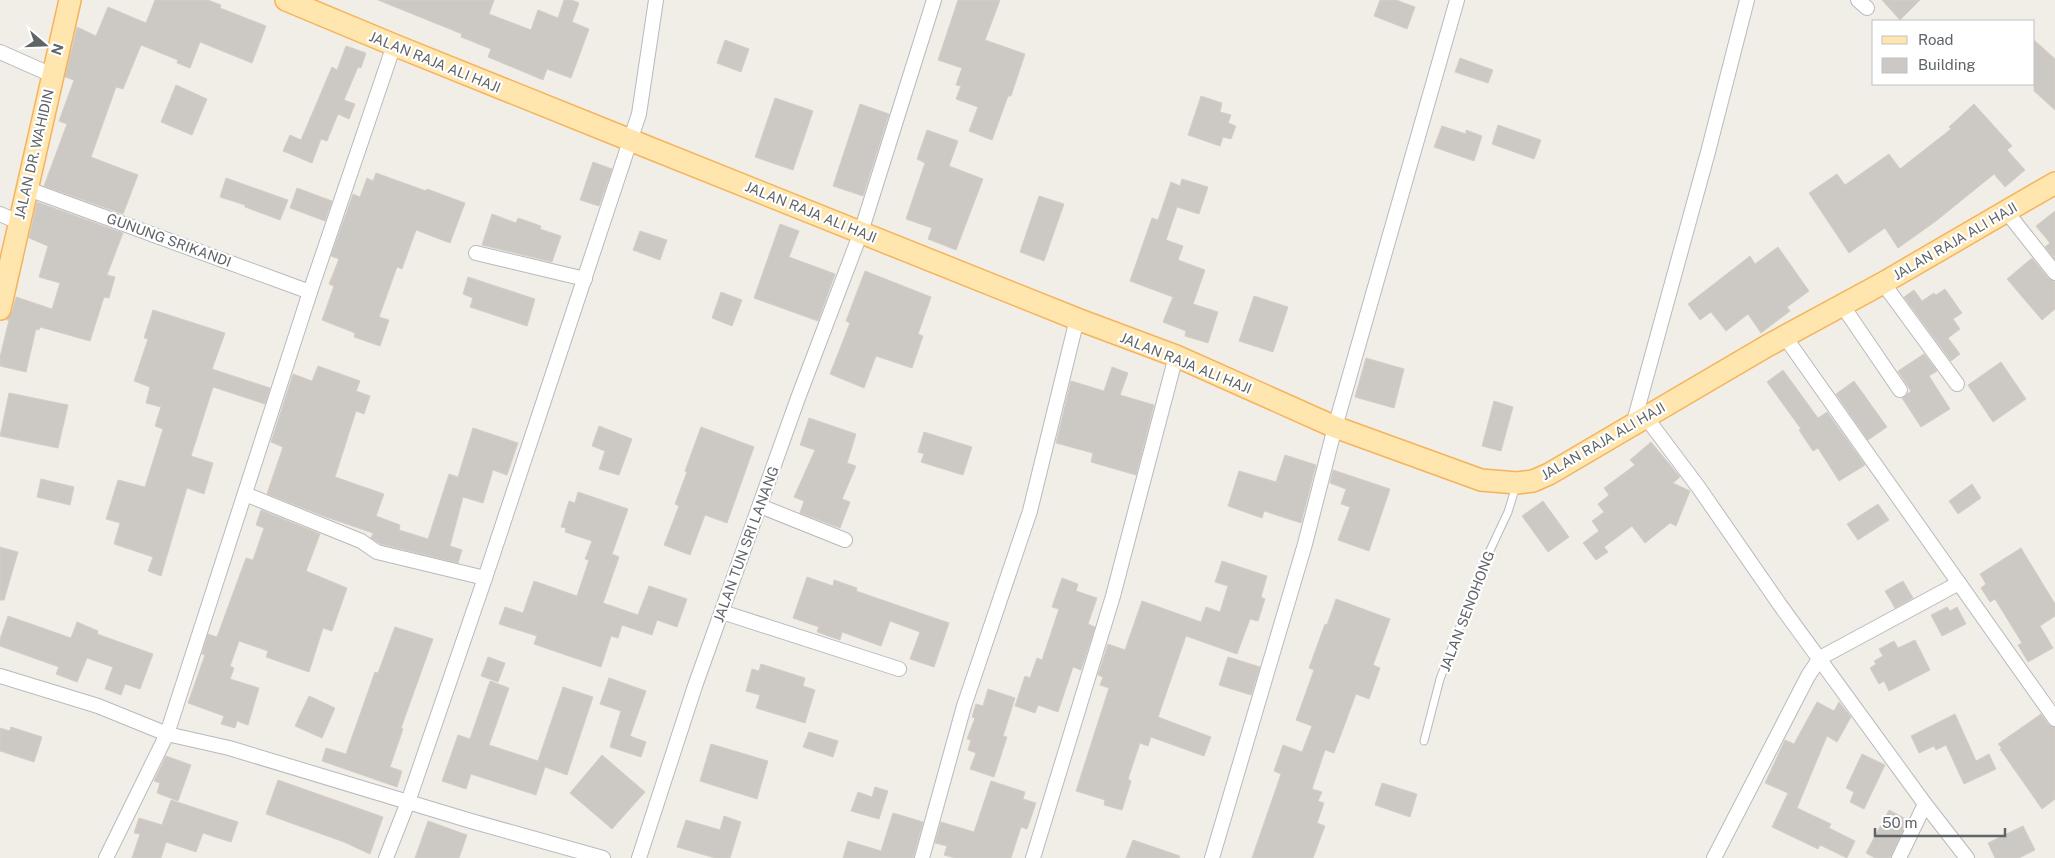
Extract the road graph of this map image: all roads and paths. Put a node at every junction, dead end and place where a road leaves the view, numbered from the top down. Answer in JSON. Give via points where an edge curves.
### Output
{"nodes":[{"id":1,"x":70,"y":0,"type":"edge"},
{"id":2,"x":286,"y":0,"type":"edge"},
{"id":3,"x":656,"y":0,"type":"edge"},
{"id":4,"x":934,"y":0,"type":"edge"},
{"id":5,"x":1457,"y":0,"type":"edge"},
{"id":6,"x":1747,"y":0,"type":"edge"},
{"id":7,"x":394,"y":45,"type":"junction"},
{"id":8,"x":0,"y":52,"type":"edge"},
{"id":9,"x":52,"y":75,"type":"junction"},
{"id":10,"x":643,"y":145,"type":"junction"},
{"id":11,"x":2055,"y":183,"type":"edge"},
{"id":12,"x":28,"y":189,"type":"junction"},
{"id":13,"x":2006,"y":211,"type":"junction"},
{"id":14,"x":9,"y":218,"type":"edge"},
{"id":15,"x":861,"y":232,"type":"junction"},
{"id":16,"x":476,"y":253,"type":"dead end"},
{"id":17,"x":2055,"y":273,"type":"edge"},
{"id":18,"x":585,"y":279,"type":"junction"},
{"id":19,"x":1883,"y":283,"type":"junction"},
{"id":20,"x":310,"y":292,"type":"junction"},
{"id":21,"x":1842,"y":305,"type":"junction"},
{"id":22,"x":0,"y":309,"type":"edge"},
{"id":23,"x":1077,"y":320,"type":"junction"},
{"id":24,"x":1785,"y":337,"type":"junction"},
{"id":25,"x":1176,"y":356,"type":"junction"},
{"id":26,"x":1957,"y":384,"type":"dead end"},
{"id":27,"x":1900,"y":390,"type":"dead end"},
{"id":28,"x":1639,"y":420,"type":"junction"},
{"id":29,"x":1335,"y":427,"type":"junction"},
{"id":30,"x":1517,"y":484,"type":"junction"},
{"id":31,"x":245,"y":494,"type":"junction"},
{"id":32,"x":760,"y":506,"type":"junction"},
{"id":33,"x":845,"y":540,"type":"dead end"},
{"id":34,"x":485,"y":578,"type":"junction"},
{"id":35,"x":1959,"y":583,"type":"junction"},
{"id":36,"x":722,"y":612,"type":"junction"},
{"id":37,"x":1820,"y":658,"type":"junction"},
{"id":38,"x":899,"y":669,"type":"dead end"},
{"id":39,"x":0,"y":676,"type":"edge"},
{"id":40,"x":2055,"y":719,"type":"edge"},
{"id":41,"x":167,"y":734,"type":"junction"},
{"id":42,"x":1424,"y":741,"type":"dead end"},
{"id":43,"x":408,"y":802,"type":"junction"},
{"id":44,"x":1925,"y":804,"type":"junction"},
{"id":45,"x":106,"y":858,"type":"edge"},
{"id":46,"x":386,"y":858,"type":"edge"},
{"id":47,"x":603,"y":858,"type":"edge"},
{"id":48,"x":638,"y":858,"type":"edge"},
{"id":49,"x":922,"y":858,"type":"edge"},
{"id":50,"x":1033,"y":858,"type":"edge"},
{"id":51,"x":1212,"y":858,"type":"edge"},
{"id":52,"x":1714,"y":858,"type":"edge"},
{"id":53,"x":1899,"y":858,"type":"edge"},
{"id":54,"x":1966,"y":858,"type":"edge"}],
"edges":[{"from":1,"to":9,"type":"main road","name":"JALAN DR. WAHIDIN"},
{"from":2,"to":7,"type":"main road","name":"JALAN RAJA ALI HAJI"},
{"from":3,"to":10,"type":"street","via":[[639,114]]},
{"from":4,"to":15,"type":"street","name":"JALAN TUN SRI LANANG"},
{"from":5,"to":29,"type":"street"},
{"from":6,"to":28,"type":"street"},
{"from":7,"to":10,"type":"main road","name":"JALAN RAJA ALI HAJI"},
{"from":7,"to":20,"type":"street"},
{"from":8,"to":9,"type":"street"},
{"from":9,"to":12,"type":"main road","name":"JALAN DR. WAHIDIN"},
{"from":10,"to":15,"type":"main road","name":"JALAN RAJA ALI HAJI"},
{"from":10,"to":18,"type":"street"},
{"from":11,"to":13,"type":"main road","name":"JALAN RAJA ALI HAJI"},
{"from":12,"to":14,"type":"main road","name":"JALAN DR. WAHIDIN"},
{"from":12,"to":20,"type":"street","name":"GUNUNG SRIKANDI"},
{"from":13,"to":17,"type":"street"},
{"from":13,"to":19,"type":"main road","name":"JALAN RAJA ALI HAJI"},
{"from":14,"to":22,"type":"main road","name":"JALAN DR. WAHIDIN"},
{"from":15,"to":23,"type":"main road","name":"JALAN RAJA ALI HAJI"},
{"from":15,"to":32,"type":"street","name":"JALAN TUN SRI LANANG"},
{"from":16,"to":18,"type":"street"},
{"from":18,"to":34,"type":"street"},
{"from":19,"to":21,"type":"main road","name":"JALAN RAJA ALI HAJI"},
{"from":19,"to":26,"type":"street"},
{"from":20,"to":31,"type":"street"},
{"from":21,"to":24,"type":"main road","name":"JALAN RAJA ALI HAJI"},
{"from":21,"to":27,"type":"street"},
{"from":23,"to":25,"type":"main road","name":"JALAN RAJA ALI HAJI"},
{"from":23,"to":49,"type":"street","via":[[1030,511],[964,706]]},
{"from":24,"to":28,"type":"main road","name":"JALAN RAJA ALI HAJI"},
{"from":24,"to":35,"type":"street"},
{"from":25,"to":29,"type":"main road","name":"JALAN RAJA ALI HAJI"},
{"from":25,"to":50,"type":"street","via":[[1114,596]]},
{"from":28,"to":30,"type":"main road","name":"JALAN RAJA ALI HAJI","via":[[1549,474]]},
{"from":28,"to":37,"type":"street","via":[[1699,488]]},
{"from":29,"to":30,"type":"main road","name":"JALAN RAJA ALI HAJI","via":[[1481,480]]},
{"from":29,"to":51,"type":"street","via":[[1305,544]]},
{"from":30,"to":42,"type":"lane","name":"JALAN SENOHONG","via":[[1445,666]]},
{"from":31,"to":34,"type":"street","via":[[361,541],[377,552]]},
{"from":31,"to":41,"type":"street"},
{"from":32,"to":33,"type":"street"},
{"from":32,"to":36,"type":"street","name":"JALAN TUN SRI LANANG"},
{"from":34,"to":43,"type":"street"},
{"from":35,"to":37,"type":"street"},
{"from":35,"to":40,"type":"street"},
{"from":36,"to":38,"type":"street"},
{"from":36,"to":48,"type":"street","name":"JALAN TUN SRI LANANG"},
{"from":37,"to":44,"type":"street"},
{"from":37,"to":52,"type":"street"},
{"from":39,"to":41,"type":"street","via":[[98,706]]},
{"from":41,"to":43,"type":"street","via":[[229,748]]},
{"from":41,"to":45,"type":"street"},
{"from":43,"to":46,"type":"street"},
{"from":43,"to":47,"type":"street"},
{"from":44,"to":53,"type":"street"},
{"from":44,"to":54,"type":"street"}]}
